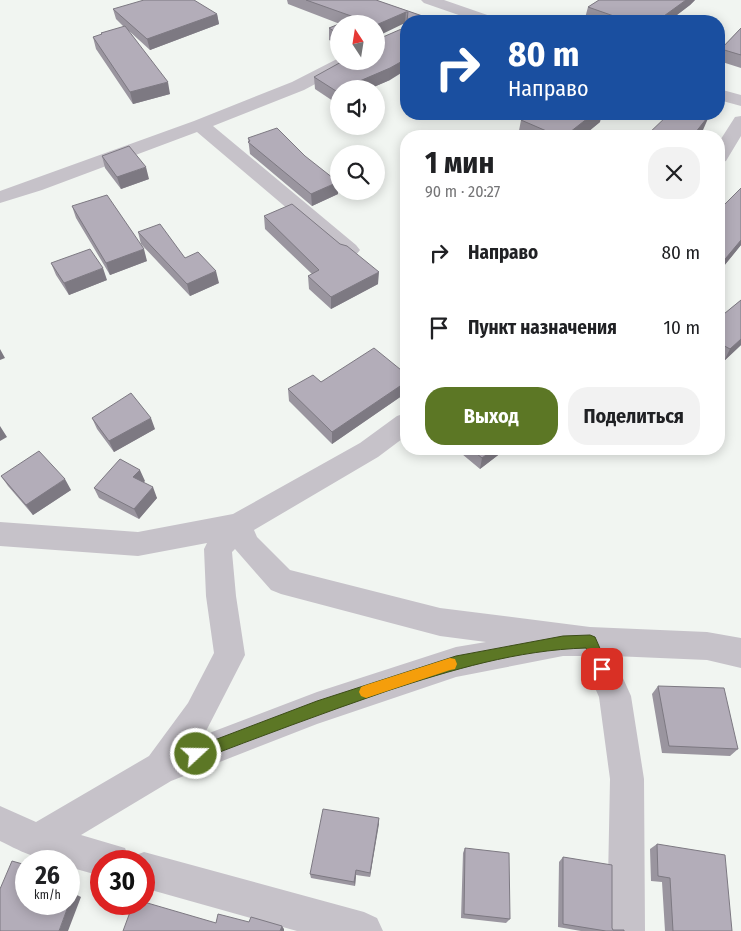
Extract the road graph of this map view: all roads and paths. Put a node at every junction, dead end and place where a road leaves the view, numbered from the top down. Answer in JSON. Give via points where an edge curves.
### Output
{"nodes":[{"id":1,"x":429,"y":0,"type":"edge"},
{"id":2,"x":456,"y":4,"type":"edge"},
{"id":3,"x":437,"y":15,"type":"edge"},
{"id":4,"x":478,"y":15,"type":"edge"},
{"id":5,"x":330,"y":69,"type":"edge"},
{"id":6,"x":725,"y":96,"type":"edge"},
{"id":7,"x":741,"y":101,"type":"edge"},
{"id":8,"x":741,"y":121,"type":"edge"},
{"id":9,"x":200,"y":125,"type":"junction"},
{"id":10,"x":725,"y":147,"type":"edge"},
{"id":11,"x":0,"y":196,"type":"edge"},
{"id":12,"x":349,"y":250,"type":"edge"},
{"id":13,"x":400,"y":427,"type":"edge"},
{"id":14,"x":238,"y":525,"type":"junction"},
{"id":15,"x":0,"y":534,"type":"edge"},
{"id":16,"x":590,"y":641,"type":"junction"},
{"id":17,"x":741,"y":653,"type":"edge"},
{"id":18,"x":161,"y":768,"type":"junction"},
{"id":19,"x":0,"y":823,"type":"edge"},
{"id":20,"x":37,"y":841,"type":"junction"},
{"id":21,"x":90,"y":855,"type":"edge"},
{"id":22,"x":155,"y":873,"type":"edge"},
{"id":23,"x":364,"y":931,"type":"edge"},
{"id":24,"x":626,"y":931,"type":"edge"}],
"edges":[{"from":1,"to":2,"type":"street"},
{"from":2,"to":3,"type":"street"},
{"from":2,"to":4,"type":"street"},
{"from":5,"to":9,"type":"street","via":[[298,86]]},
{"from":6,"to":7,"type":"street"},
{"from":8,"to":10,"type":"street"},
{"from":9,"to":11,"type":"street"},
{"from":9,"to":12,"type":"street"},
{"from":13,"to":14,"type":"street","via":[[369,450]]},
{"from":14,"to":15,"type":"street","via":[[138,544]]},
{"from":14,"to":16,"type":"street","via":[[247,545],[281,581],[440,622]]},
{"from":14,"to":18,"type":"street","via":[[218,549],[230,655],[199,714]]},
{"from":16,"to":17,"type":"street","via":[[707,646]]},
{"from":16,"to":18,"type":"street","via":[[563,642],[456,662],[317,708]]},
{"from":16,"to":24,"type":"street","via":[[615,696],[627,779]]},
{"from":18,"to":20,"type":"street"},
{"from":19,"to":20,"type":"street"},
{"from":20,"to":21,"type":"street"},
{"from":22,"to":23,"type":"street"}]}
